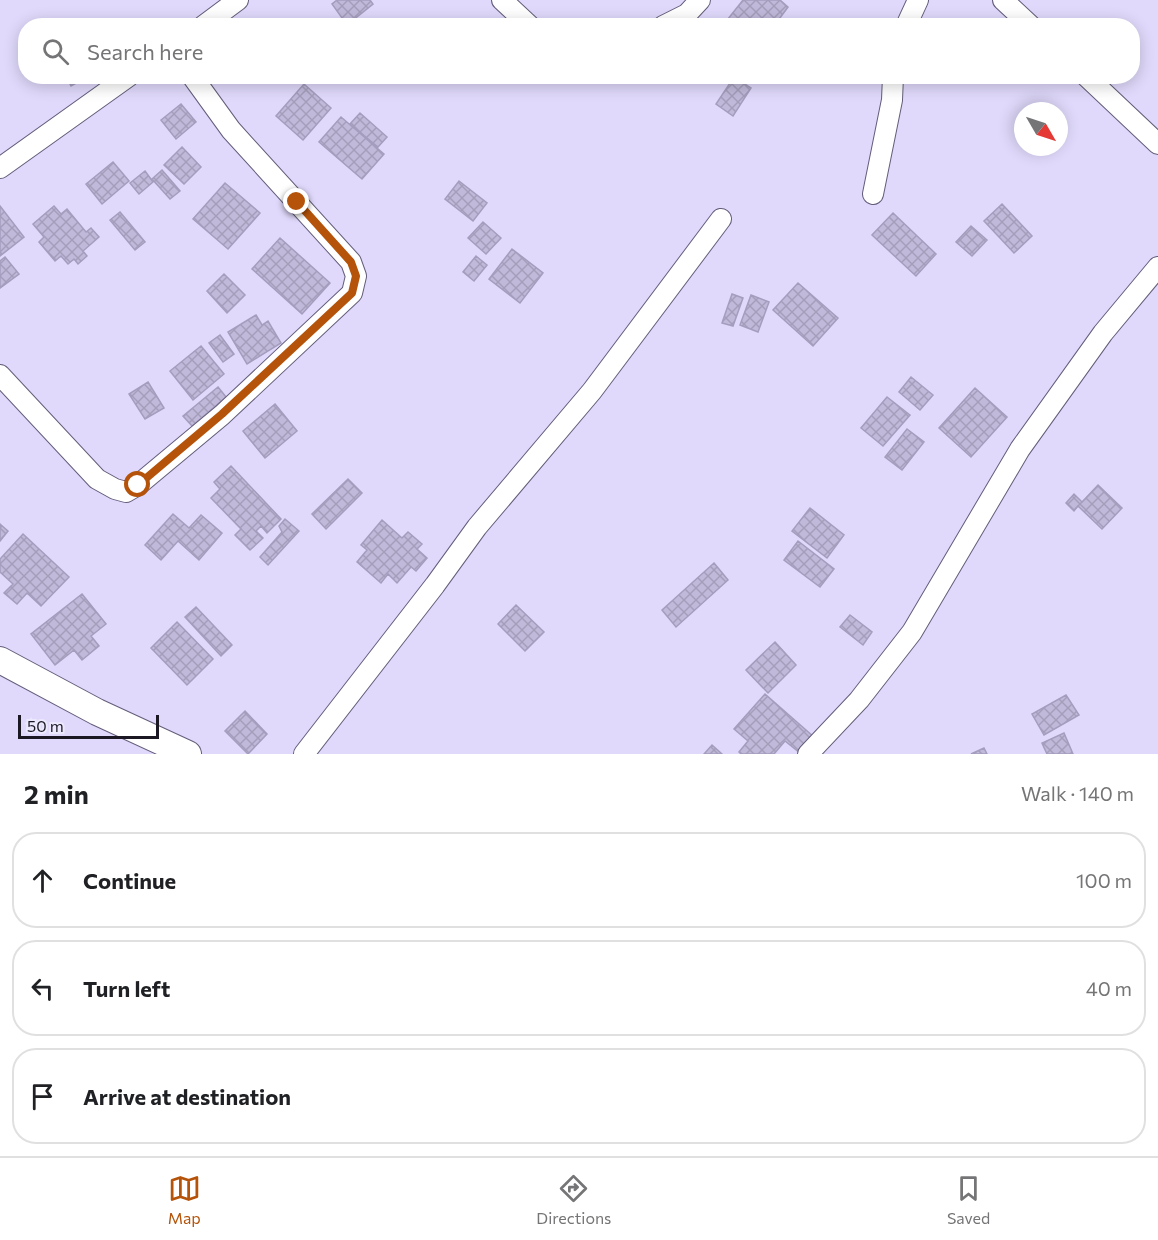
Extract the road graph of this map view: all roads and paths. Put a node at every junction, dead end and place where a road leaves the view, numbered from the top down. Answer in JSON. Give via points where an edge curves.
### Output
{"nodes":[{"id":1,"x":238,"y":0,"type":"edge"},
{"id":2,"x":502,"y":0,"type":"edge"},
{"id":3,"x":700,"y":0,"type":"edge"},
{"id":4,"x":918,"y":0,"type":"edge"},
{"id":5,"x":1003,"y":0,"type":"edge"},
{"id":6,"x":214,"y":18,"type":"edge"},
{"id":7,"x":521,"y":18,"type":"edge"},
{"id":8,"x":679,"y":18,"type":"edge"},
{"id":9,"x":910,"y":18,"type":"edge"},
{"id":10,"x":1022,"y":18,"type":"edge"},
{"id":11,"x":118,"y":84,"type":"edge"},
{"id":12,"x":198,"y":84,"type":"edge"},
{"id":13,"x":893,"y":84,"type":"edge"},
{"id":14,"x":1094,"y":84,"type":"edge"},
{"id":15,"x":1158,"y":144,"type":"edge"},
{"id":16,"x":0,"y":168,"type":"edge"},
{"id":17,"x":873,"y":194,"type":"dead end"},
{"id":18,"x":721,"y":219,"type":"dead end"},
{"id":19,"x":1158,"y":267,"type":"edge"},
{"id":20,"x":0,"y":375,"type":"edge"},
{"id":21,"x":0,"y":660,"type":"edge"},
{"id":22,"x":188,"y":754,"type":"edge"},
{"id":23,"x":304,"y":754,"type":"edge"},
{"id":24,"x":808,"y":754,"type":"edge"}],
"edges":[{"from":1,"to":6,"type":"street"},
{"from":2,"to":7,"type":"street"},
{"from":3,"to":8,"type":"street"},
{"from":4,"to":9,"type":"street"},
{"from":5,"to":10,"type":"street"},
{"from":11,"to":16,"type":"street"},
{"from":12,"to":20,"type":"street","via":[[231,130],[351,262],[356,276],[352,293],[222,414],[126,492],[97,479]]},
{"from":13,"to":17,"type":"street"},
{"from":14,"to":15,"type":"street"},
{"from":18,"to":23,"type":"street","via":[[592,391],[477,527]]},
{"from":19,"to":24,"type":"street","via":[[1103,333],[1020,449],[912,632],[859,700]]},
{"from":21,"to":22,"type":"main road"}]}
